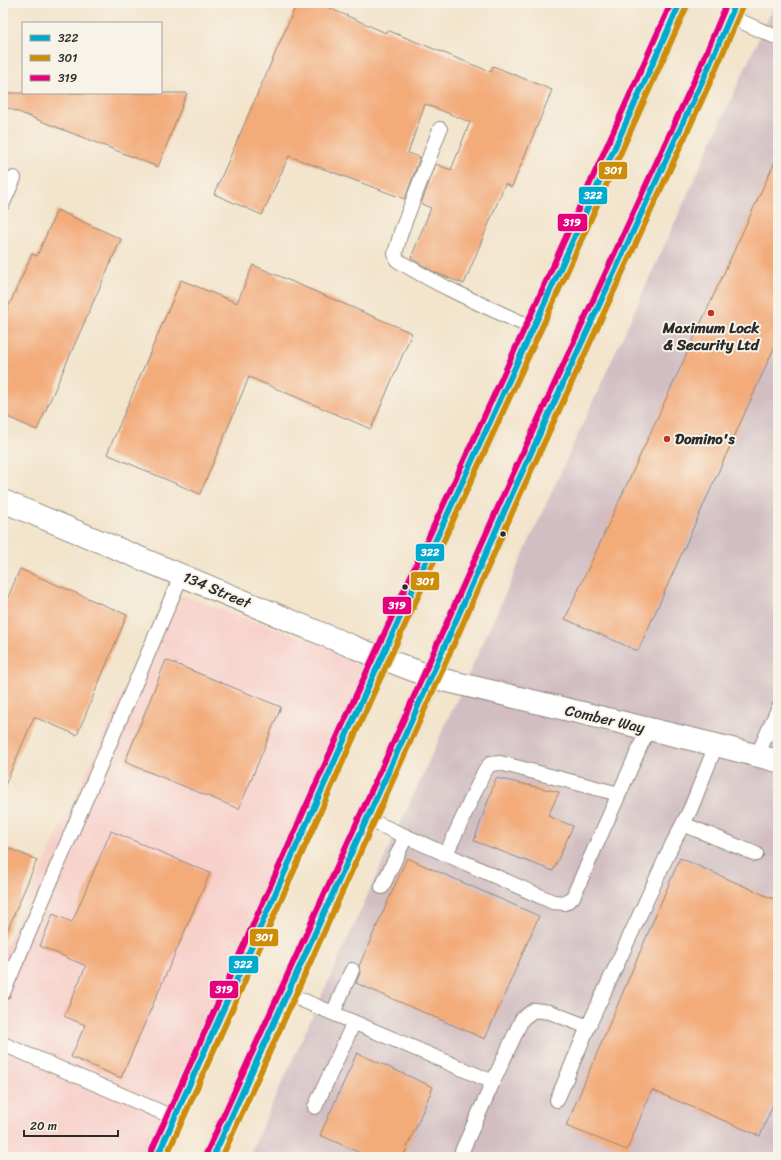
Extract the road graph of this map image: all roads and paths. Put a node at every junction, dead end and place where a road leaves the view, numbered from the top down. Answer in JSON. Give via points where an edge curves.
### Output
{"nodes":[{"id":1,"x":680,"y":3,"type":"edge"},
{"id":2,"x":734,"y":10,"type":"edge"},
{"id":3,"x":778,"y":38,"type":"edge"},
{"id":4,"x":440,"y":129,"type":"dead end"},
{"id":5,"x":14,"y":178,"type":"dead end"},
{"id":6,"x":3,"y":203,"type":"edge"},
{"id":7,"x":533,"y":328,"type":"junction"},
{"id":8,"x":3,"y":501,"type":"edge"},
{"id":9,"x":181,"y":576,"type":"junction"},
{"id":10,"x":381,"y":659,"type":"junction"},
{"id":11,"x":431,"y":677,"type":"junction"},
{"id":12,"x":778,"y":710,"type":"edge"},
{"id":13,"x":648,"y":729,"type":"junction"},
{"id":14,"x":716,"y":745,"type":"junction"},
{"id":15,"x":768,"y":759,"type":"edge"},
{"id":16,"x":619,"y":794,"type":"junction"},
{"id":17,"x":367,"y":819,"type":"junction"},
{"id":18,"x":683,"y":824,"type":"junction"},
{"id":19,"x":406,"y":836,"type":"junction"},
{"id":20,"x":446,"y":854,"type":"junction"},
{"id":21,"x":756,"y":854,"type":"dead end"},
{"id":22,"x":382,"y":887,"type":"dead end"},
{"id":23,"x":352,"y":970,"type":"dead end"},
{"id":24,"x":3,"y":993,"type":"edge"},
{"id":25,"x":288,"y":994,"type":"junction"},
{"id":26,"x":333,"y":1014,"type":"junction"},
{"id":27,"x":354,"y":1022,"type":"junction"},
{"id":28,"x":588,"y":1027,"type":"junction"},
{"id":29,"x":3,"y":1044,"type":"edge"},
{"id":30,"x":493,"y":1082,"type":"junction"},
{"id":31,"x":557,"y":1100,"type":"dead end"},
{"id":32,"x":315,"y":1107,"type":"dead end"},
{"id":33,"x":175,"y":1118,"type":"junction"},
{"id":34,"x":462,"y":1151,"type":"dead end"},
{"id":35,"x":157,"y":1157,"type":"edge"},
{"id":36,"x":213,"y":1157,"type":"edge"}],
"edges":[{"from":1,"to":7,"type":"main road"},
{"from":2,"to":3,"type":"lane"},
{"from":2,"to":11,"type":"main road"},
{"from":4,"to":7,"type":"lane","via":[[401,232],[395,254],[397,260],[417,273]]},
{"from":5,"to":6,"type":"lane"},
{"from":7,"to":10,"type":"main road"},
{"from":8,"to":9,"type":"main road","name":"134 Street"},
{"from":9,"to":10,"type":"main road","name":"134 Street"},
{"from":9,"to":24,"type":"lane"},
{"from":10,"to":11,"type":"main road","name":"134 Street"},
{"from":10,"to":33,"type":"main road"},
{"from":11,"to":13,"type":"main road","name":"Comber Way"},
{"from":11,"to":17,"type":"main road"},
{"from":12,"to":15,"type":"lane"},
{"from":13,"to":14,"type":"main road","name":"Comber Way"},
{"from":13,"to":16,"type":"lane"},
{"from":14,"to":15,"type":"main road","name":"Comber Way"},
{"from":14,"to":18,"type":"lane"},
{"from":16,"to":20,"type":"lane","via":[[500,763],[490,764]]},
{"from":16,"to":20,"type":"lane","via":[[574,897],[565,903],[553,902]]},
{"from":17,"to":19,"type":"lane"},
{"from":17,"to":25,"type":"main road"},
{"from":18,"to":21,"type":"lane"},
{"from":18,"to":28,"type":"lane"},
{"from":19,"to":20,"type":"lane"},
{"from":19,"to":22,"type":"lane"},
{"from":23,"to":26,"type":"lane"},
{"from":25,"to":26,"type":"lane"},
{"from":25,"to":36,"type":"main road"},
{"from":26,"to":27,"type":"lane"},
{"from":27,"to":30,"type":"lane"},
{"from":27,"to":32,"type":"lane"},
{"from":28,"to":30,"type":"lane","via":[[550,1012],[534,1010],[522,1019]]},
{"from":28,"to":31,"type":"lane"},
{"from":29,"to":33,"type":"lane"},
{"from":30,"to":34,"type":"lane"},
{"from":33,"to":35,"type":"main road"}]}
